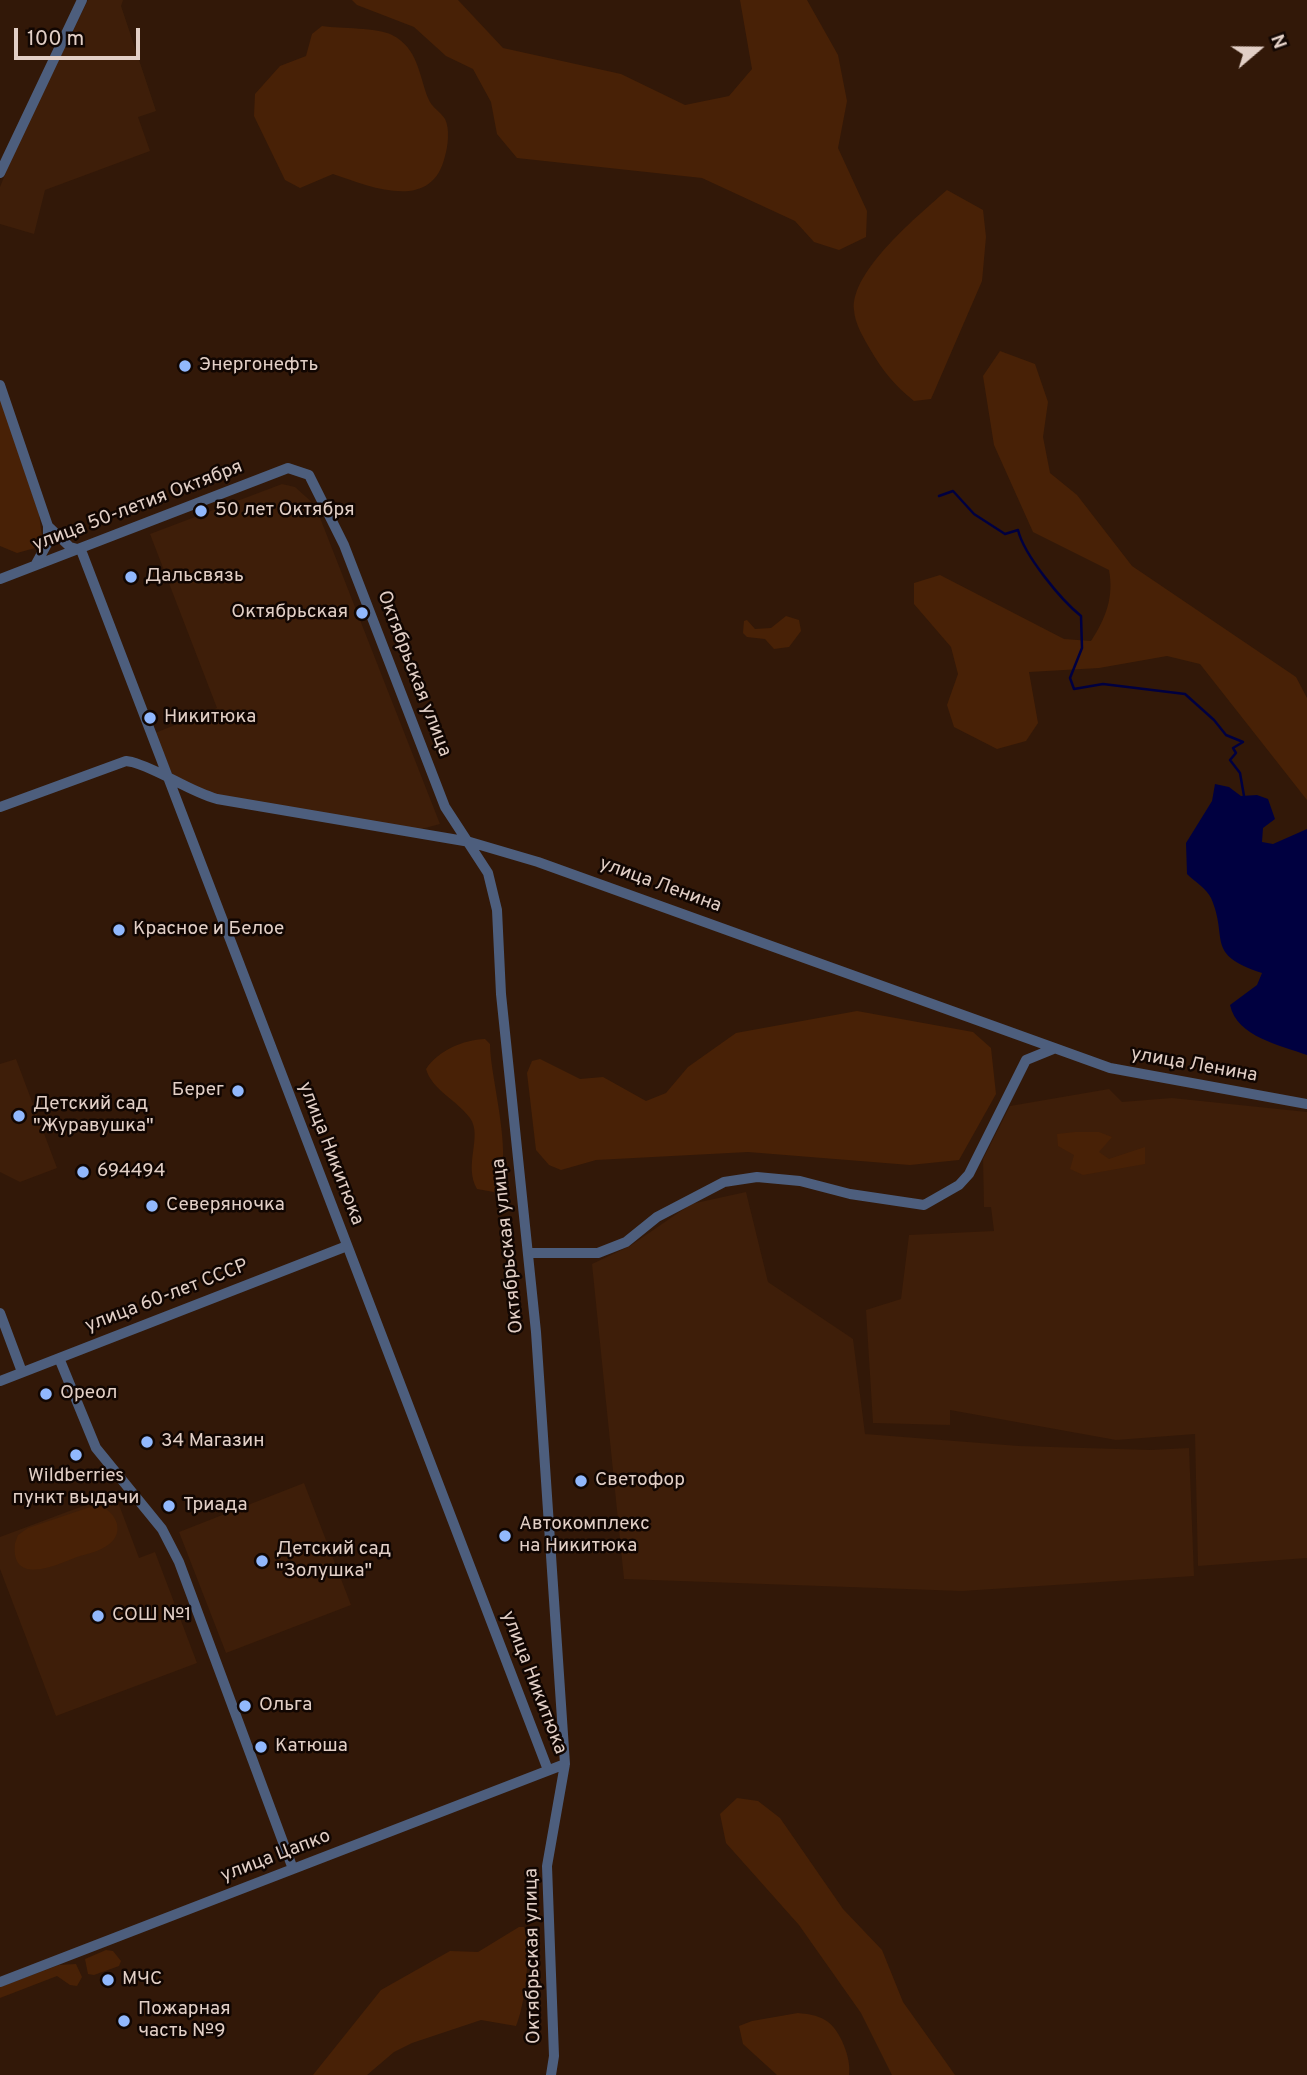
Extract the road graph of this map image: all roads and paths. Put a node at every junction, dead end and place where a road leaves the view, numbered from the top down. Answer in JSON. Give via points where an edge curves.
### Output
{"nodes":[{"id":1,"x":82,"y":0,"type":"edge"},
{"id":2,"x":0,"y":173,"type":"edge"},
{"id":3,"x":0,"y":385,"type":"edge"},
{"id":4,"x":288,"y":468,"type":"joint"},
{"id":5,"x":48,"y":526,"type":"junction"},
{"id":6,"x":81,"y":550,"type":"junction"},
{"id":7,"x":36,"y":565,"type":"junction"},
{"id":8,"x":0,"y":579,"type":"edge"},
{"id":9,"x":165,"y":774,"type":"junction"},
{"id":10,"x":0,"y":807,"type":"edge"},
{"id":11,"x":470,"y":842,"type":"junction"},
{"id":12,"x":1022,"y":1037,"type":"junction"},
{"id":13,"x":1053,"y":1048,"type":"junction"},
{"id":14,"x":1026,"y":1059,"type":"junction"},
{"id":15,"x":1307,"y":1104,"type":"edge"},
{"id":16,"x":347,"y":1246,"type":"junction"},
{"id":17,"x":528,"y":1253,"type":"junction"},
{"id":18,"x":0,"y":1313,"type":"edge"},
{"id":19,"x":59,"y":1358,"type":"junction"},
{"id":20,"x":22,"y":1372,"type":"junction"},
{"id":21,"x":0,"y":1381,"type":"edge"},
{"id":22,"x":565,"y":1764,"type":"junction"},
{"id":23,"x":548,"y":1770,"type":"junction"},
{"id":24,"x":293,"y":1869,"type":"junction"},
{"id":25,"x":0,"y":1982,"type":"edge"},
{"id":26,"x":551,"y":2075,"type":"edge"}],
"edges":[{"from":1,"to":2,"type":"street"},
{"from":3,"to":5,"type":"street"},
{"from":4,"to":6,"type":"street","name":"улица 50-летия Октября"},
{"from":4,"to":11,"type":"street","name":"Октябрьская улица","via":[[309,475],[319,490],[446,807]]},
{"from":5,"to":6,"type":"street","via":[[70,547]]},
{"from":5,"to":7,"type":"street","via":[[48,542]]},
{"from":6,"to":7,"type":"street","name":"улица 50-летия Октября"},
{"from":6,"to":9,"type":"street","name":"улица Никитюка"},
{"from":7,"to":8,"type":"street","name":"улица 50-летия Октября"},
{"from":9,"to":10,"type":"street","name":"улица Ленина","via":[[126,761]]},
{"from":9,"to":11,"type":"street","name":"улица Ленина","via":[[181,786],[217,799]]},
{"from":9,"to":16,"type":"street","name":"улица Никитюка"},
{"from":11,"to":12,"type":"street","name":"улица Ленина","via":[[538,862]]},
{"from":11,"to":17,"type":"street","name":"Октябрьская улица","via":[[488,873],[497,910],[501,995]]},
{"from":12,"to":13,"type":"street","name":"улица Ленина"},
{"from":12,"to":14,"type":"street"},
{"from":13,"to":14,"type":"street"},
{"from":13,"to":15,"type":"street","name":"улица Ленина","via":[[1110,1068]]},
{"from":14,"to":17,"type":"street","via":[[969,1174],[924,1205],[757,1177],[724,1182],[657,1217],[626,1242],[598,1252]]},
{"from":16,"to":19,"type":"street","name":"улица 60-лет СССР"},
{"from":16,"to":23,"type":"street","name":"улица Никитюка"},
{"from":17,"to":22,"type":"street","name":"Октябрьская улица"},
{"from":18,"to":20,"type":"street"},
{"from":19,"to":20,"type":"street","name":"улица 60-лет СССР"},
{"from":19,"to":24,"type":"street","via":[[96,1448],[162,1529],[179,1562]]},
{"from":20,"to":21,"type":"street","name":"улица 60-лет СССР"},
{"from":22,"to":23,"type":"street","name":"улица Цапко"},
{"from":22,"to":26,"type":"street","name":"Октябрьская улица","via":[[547,1866]]},
{"from":23,"to":24,"type":"street","name":"улица Цапко"},
{"from":24,"to":25,"type":"street","name":"улица Цапко"}]}
